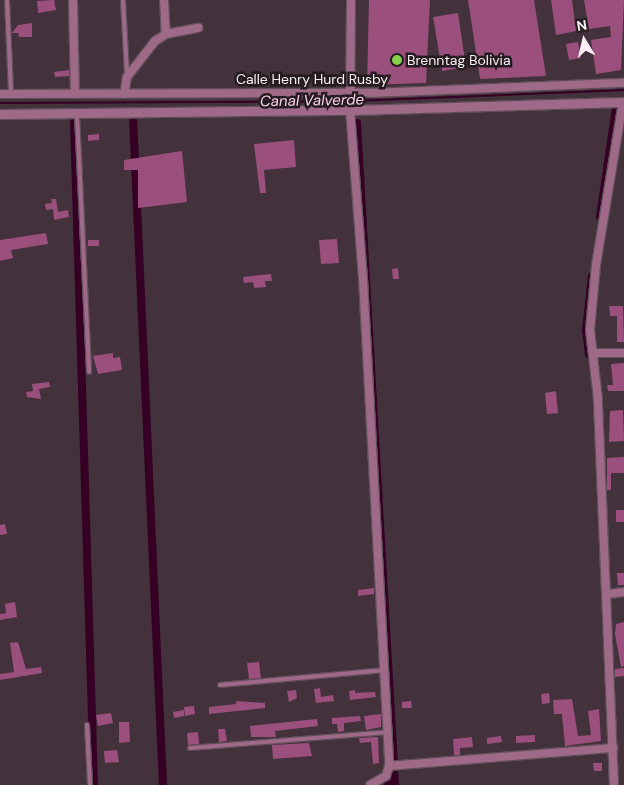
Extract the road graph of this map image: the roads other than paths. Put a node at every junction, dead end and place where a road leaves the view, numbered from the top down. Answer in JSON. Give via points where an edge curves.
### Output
{"nodes":[{"id":1,"x":7,"y":0,"type":"edge"},
{"id":2,"x":73,"y":0,"type":"edge"},
{"id":3,"x":123,"y":0,"type":"edge"},
{"id":4,"x":164,"y":0,"type":"edge"},
{"id":5,"x":351,"y":0,"type":"edge"},
{"id":6,"x":198,"y":28,"type":"dead end"},
{"id":7,"x":166,"y":34,"type":"junction"},
{"id":8,"x":127,"y":77,"type":"junction"},
{"id":9,"x":624,"y":83,"type":"edge"},
{"id":10,"x":11,"y":93,"type":"junction"},
{"id":11,"x":0,"y":94,"type":"edge"},
{"id":12,"x":75,"y":94,"type":"junction"},
{"id":13,"x":124,"y":94,"type":"junction"},
{"id":14,"x":350,"y":101,"type":"junction"},
{"id":15,"x":624,"y":102,"type":"edge"},
{"id":16,"x":77,"y":112,"type":"junction"},
{"id":17,"x":0,"y":114,"type":"edge"},
{"id":18,"x":624,"y":353,"type":"edge"},
{"id":19,"x":595,"y":354,"type":"junction"},
{"id":20,"x":89,"y":372,"type":"dead end"},
{"id":21,"x":624,"y":592,"type":"edge"},
{"id":22,"x":608,"y":594,"type":"junction"},
{"id":23,"x":384,"y":670,"type":"junction"},
{"id":24,"x":220,"y":685,"type":"dead end"},
{"id":25,"x":87,"y":725,"type":"dead end"},
{"id":26,"x":388,"y":732,"type":"junction"},
{"id":27,"x":190,"y":748,"type":"dead end"},
{"id":28,"x":613,"y":748,"type":"junction"},
{"id":29,"x":389,"y":766,"type":"junction"},
{"id":30,"x":90,"y":785,"type":"edge"},
{"id":31,"x":370,"y":785,"type":"edge"},
{"id":32,"x":614,"y":785,"type":"edge"}],
"edges":[{"from":1,"to":10,"type":"lane"},
{"from":2,"to":12,"type":"street"},
{"from":3,"to":8,"type":"lane"},
{"from":4,"to":7,"type":"street"},
{"from":5,"to":14,"type":"street"},
{"from":6,"to":7,"type":"street"},
{"from":7,"to":8,"type":"street","via":[[155,41]]},
{"from":8,"to":13,"type":"street"},
{"from":9,"to":14,"type":"street","name":"Calle Henry Hurd Rusby"},
{"from":10,"to":11,"type":"street","name":"Calle Henry Hurd Rusby"},
{"from":10,"to":12,"type":"street","name":"Calle Henry Hurd Rusby"},
{"from":12,"to":13,"type":"street","name":"Calle Henry Hurd Rusby"},
{"from":13,"to":14,"type":"street","name":"Calle Henry Hurd Rusby"},
{"from":14,"to":15,"type":"street","name":"Calle Henry Hurd Rusby"},
{"from":14,"to":16,"type":"street","name":"Calle Henry Hurd Rusby"},
{"from":14,"to":23,"type":"street"},
{"from":15,"to":19,"type":"street","via":[[596,265],[590,330]]},
{"from":16,"to":17,"type":"street","name":"Calle Henry Hurd Rusby"},
{"from":16,"to":20,"type":"lane"},
{"from":18,"to":19,"type":"street"},
{"from":19,"to":22,"type":"street"},
{"from":21,"to":22,"type":"street"},
{"from":22,"to":28,"type":"street"},
{"from":23,"to":24,"type":"lane"},
{"from":23,"to":26,"type":"street"},
{"from":25,"to":30,"type":"lane"},
{"from":26,"to":27,"type":"lane"},
{"from":26,"to":29,"type":"street"},
{"from":28,"to":29,"type":"street"},
{"from":28,"to":32,"type":"street"},
{"from":29,"to":31,"type":"street","via":[[386,776]]}]}
